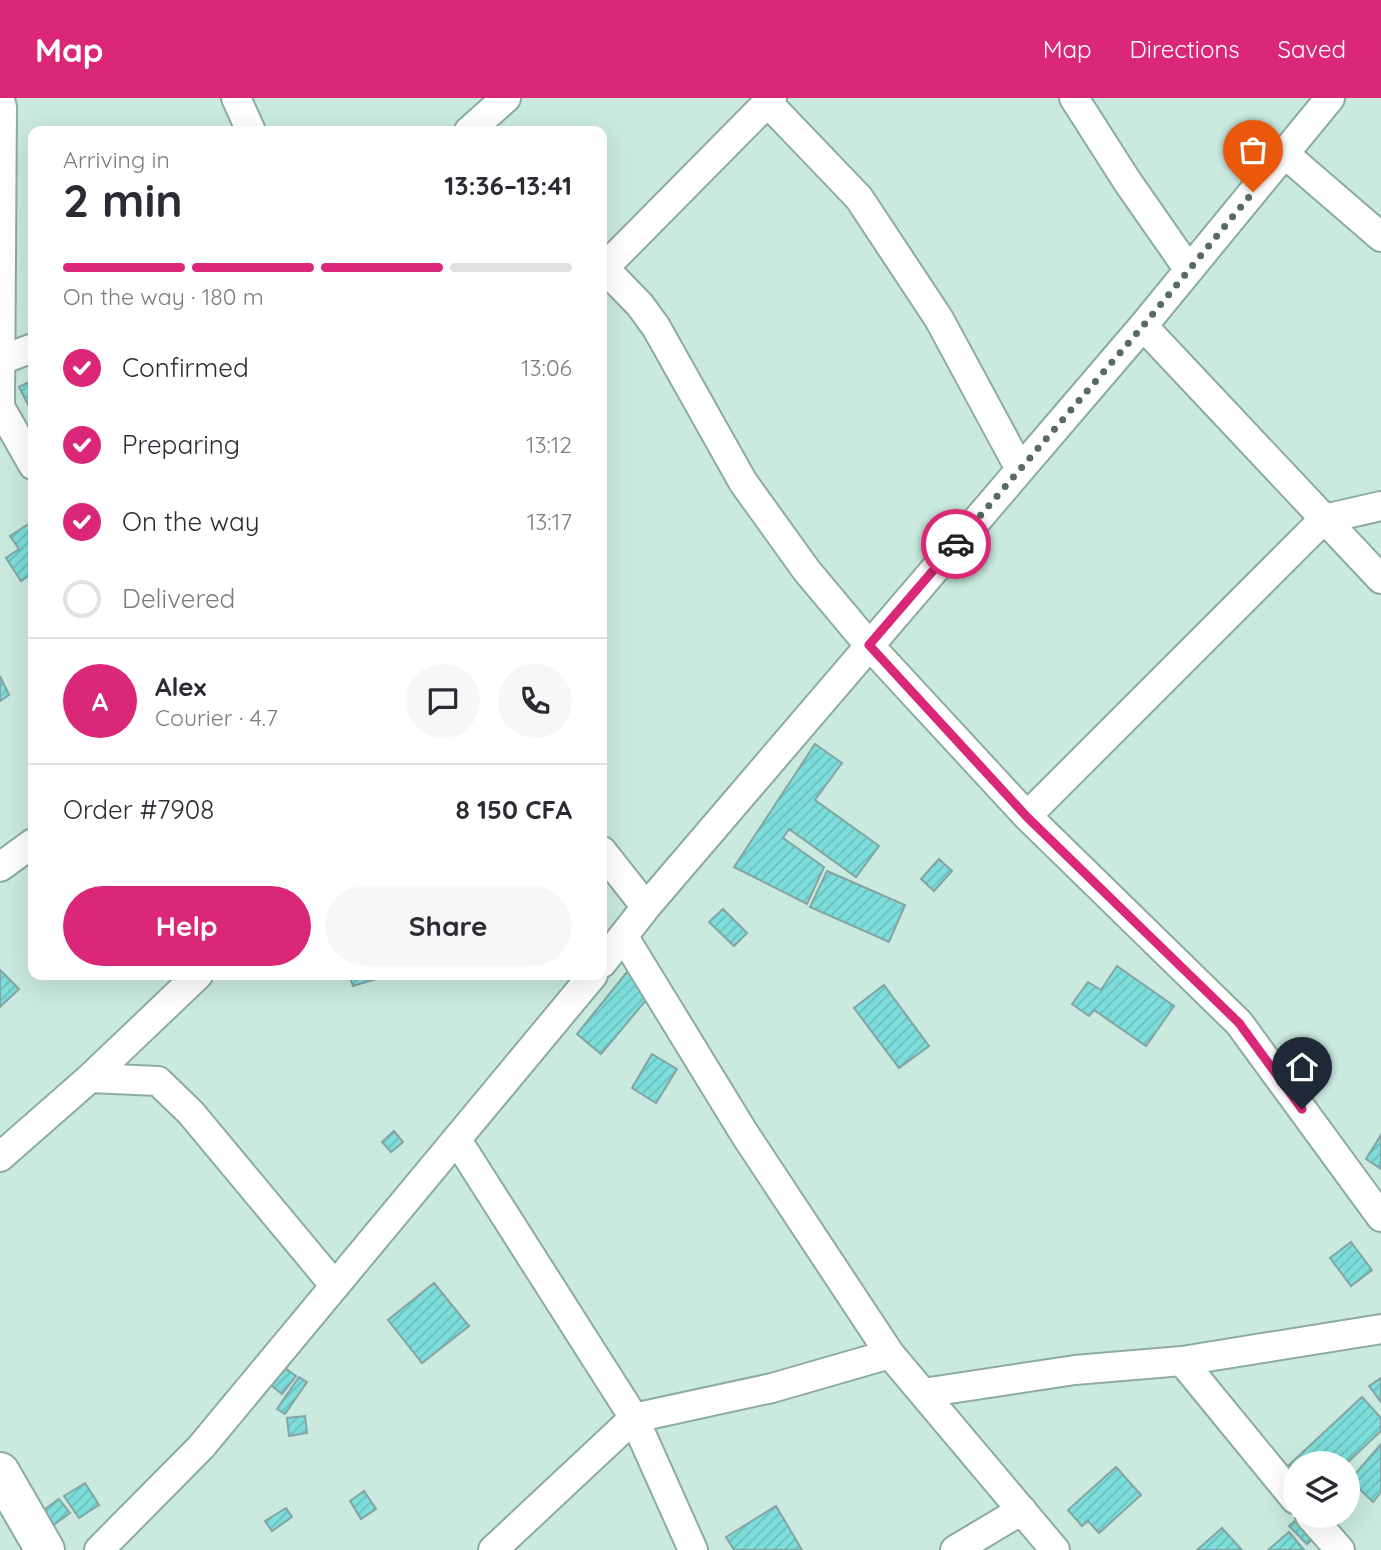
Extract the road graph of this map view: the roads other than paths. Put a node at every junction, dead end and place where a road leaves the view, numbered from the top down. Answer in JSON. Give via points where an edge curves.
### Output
{"nodes":[{"id":1,"x":236,"y":98,"type":"edge"},
{"id":2,"x":506,"y":98,"type":"edge"},
{"id":3,"x":1074,"y":98,"type":"edge"},
{"id":4,"x":1331,"y":98,"type":"edge"},
{"id":5,"x":770,"y":100,"type":"edge"},
{"id":6,"x":8,"y":102,"type":"edge"},
{"id":7,"x":249,"y":126,"type":"edge"},
{"id":8,"x":475,"y":126,"type":"edge"},
{"id":9,"x":1285,"y":154,"type":"junction"},
{"id":10,"x":1381,"y":237,"type":"edge"},
{"id":11,"x":607,"y":265,"type":"edge"},
{"id":12,"x":1189,"y":270,"type":"junction"},
{"id":13,"x":607,"y":273,"type":"edge"},
{"id":14,"x":1143,"y":326,"type":"junction"},
{"id":15,"x":28,"y":350,"type":"edge"},
{"id":16,"x":1,"y":360,"type":"edge"},
{"id":17,"x":0,"y":408,"type":"edge"},
{"id":18,"x":28,"y":456,"type":"edge"},
{"id":19,"x":1020,"y":468,"type":"junction"},
{"id":20,"x":1381,"y":506,"type":"edge"},
{"id":21,"x":1324,"y":519,"type":"junction"},
{"id":22,"x":1381,"y":579,"type":"edge"},
{"id":23,"x":869,"y":645,"type":"junction"},
{"id":24,"x":1027,"y":817,"type":"junction"},
{"id":25,"x":28,"y":847,"type":"edge"},
{"id":26,"x":607,"y":857,"type":"edge"},
{"id":27,"x":0,"y":867,"type":"edge"},
{"id":28,"x":646,"y":907,"type":"junction"},
{"id":29,"x":624,"y":937,"type":"junction"},
{"id":30,"x":607,"y":958,"type":"edge"},
{"id":31,"x":193,"y":980,"type":"edge"},
{"id":32,"x":589,"y":980,"type":"edge"},
{"id":33,"x":89,"y":1079,"type":"junction"},
{"id":34,"x":457,"y":1140,"type":"junction"},
{"id":35,"x":0,"y":1157,"type":"edge"},
{"id":36,"x":1381,"y":1217,"type":"edge"},
{"id":37,"x":335,"y":1286,"type":"junction"},
{"id":38,"x":1381,"y":1329,"type":"edge"},
{"id":39,"x":890,"y":1354,"type":"junction"},
{"id":40,"x":1182,"y":1361,"type":"junction"},
{"id":41,"x":923,"y":1393,"type":"junction"},
{"id":42,"x":634,"y":1418,"type":"junction"},
{"id":43,"x":0,"y":1472,"type":"edge"},
{"id":44,"x":1283,"y":1484,"type":"edge"},
{"id":45,"x":1022,"y":1510,"type":"junction"},
{"id":46,"x":1321,"y":1528,"type":"edge"},
{"id":47,"x":45,"y":1550,"type":"edge"},
{"id":48,"x":99,"y":1550,"type":"edge"},
{"id":49,"x":493,"y":1550,"type":"edge"},
{"id":50,"x":693,"y":1550,"type":"edge"},
{"id":51,"x":955,"y":1550,"type":"edge"},
{"id":52,"x":1055,"y":1550,"type":"edge"},
{"id":53,"x":1340,"y":1550,"type":"edge"}],
"edges":[{"from":1,"to":7,"type":"street"},
{"from":2,"to":8,"type":"street"},
{"from":3,"to":12,"type":"street"},
{"from":4,"to":9,"type":"street"},
{"from":5,"to":11,"type":"street"},
{"from":5,"to":19,"type":"street","via":[[859,198],[939,319]]},
{"from":6,"to":16,"type":"street"},
{"from":9,"to":10,"type":"street"},
{"from":9,"to":12,"type":"street"},
{"from":12,"to":14,"type":"street"},
{"from":13,"to":23,"type":"street","via":[[656,327],[743,482],[807,571]]},
{"from":14,"to":19,"type":"street"},
{"from":14,"to":21,"type":"street"},
{"from":15,"to":16,"type":"street"},
{"from":16,"to":17,"type":"street"},
{"from":17,"to":18,"type":"street"},
{"from":19,"to":23,"type":"street"},
{"from":20,"to":21,"type":"street"},
{"from":21,"to":22,"type":"street"},
{"from":21,"to":24,"type":"street"},
{"from":23,"to":24,"type":"street"},
{"from":23,"to":28,"type":"street"},
{"from":24,"to":36,"type":"street","via":[[1239,1023]]},
{"from":25,"to":27,"type":"street"},
{"from":26,"to":28,"type":"street"},
{"from":28,"to":29,"type":"street"},
{"from":29,"to":30,"type":"street"},
{"from":29,"to":39,"type":"street","via":[[744,1133]]},
{"from":31,"to":33,"type":"street"},
{"from":32,"to":34,"type":"street"},
{"from":33,"to":35,"type":"street"},
{"from":33,"to":37,"type":"street","via":[[158,1081],[191,1113]]},
{"from":34,"to":37,"type":"street"},
{"from":34,"to":42,"type":"street"},
{"from":37,"to":48,"type":"street","via":[[201,1447]]},
{"from":38,"to":40,"type":"street"},
{"from":39,"to":41,"type":"street"},
{"from":39,"to":42,"type":"street","via":[[772,1388]]},
{"from":40,"to":41,"type":"street","via":[[1075,1370]]},
{"from":40,"to":44,"type":"street"},
{"from":41,"to":45,"type":"street"},
{"from":42,"to":49,"type":"street"},
{"from":42,"to":50,"type":"street"},
{"from":43,"to":47,"type":"main road"},
{"from":45,"to":51,"type":"street"},
{"from":45,"to":52,"type":"street"},
{"from":46,"to":53,"type":"street"}]}
